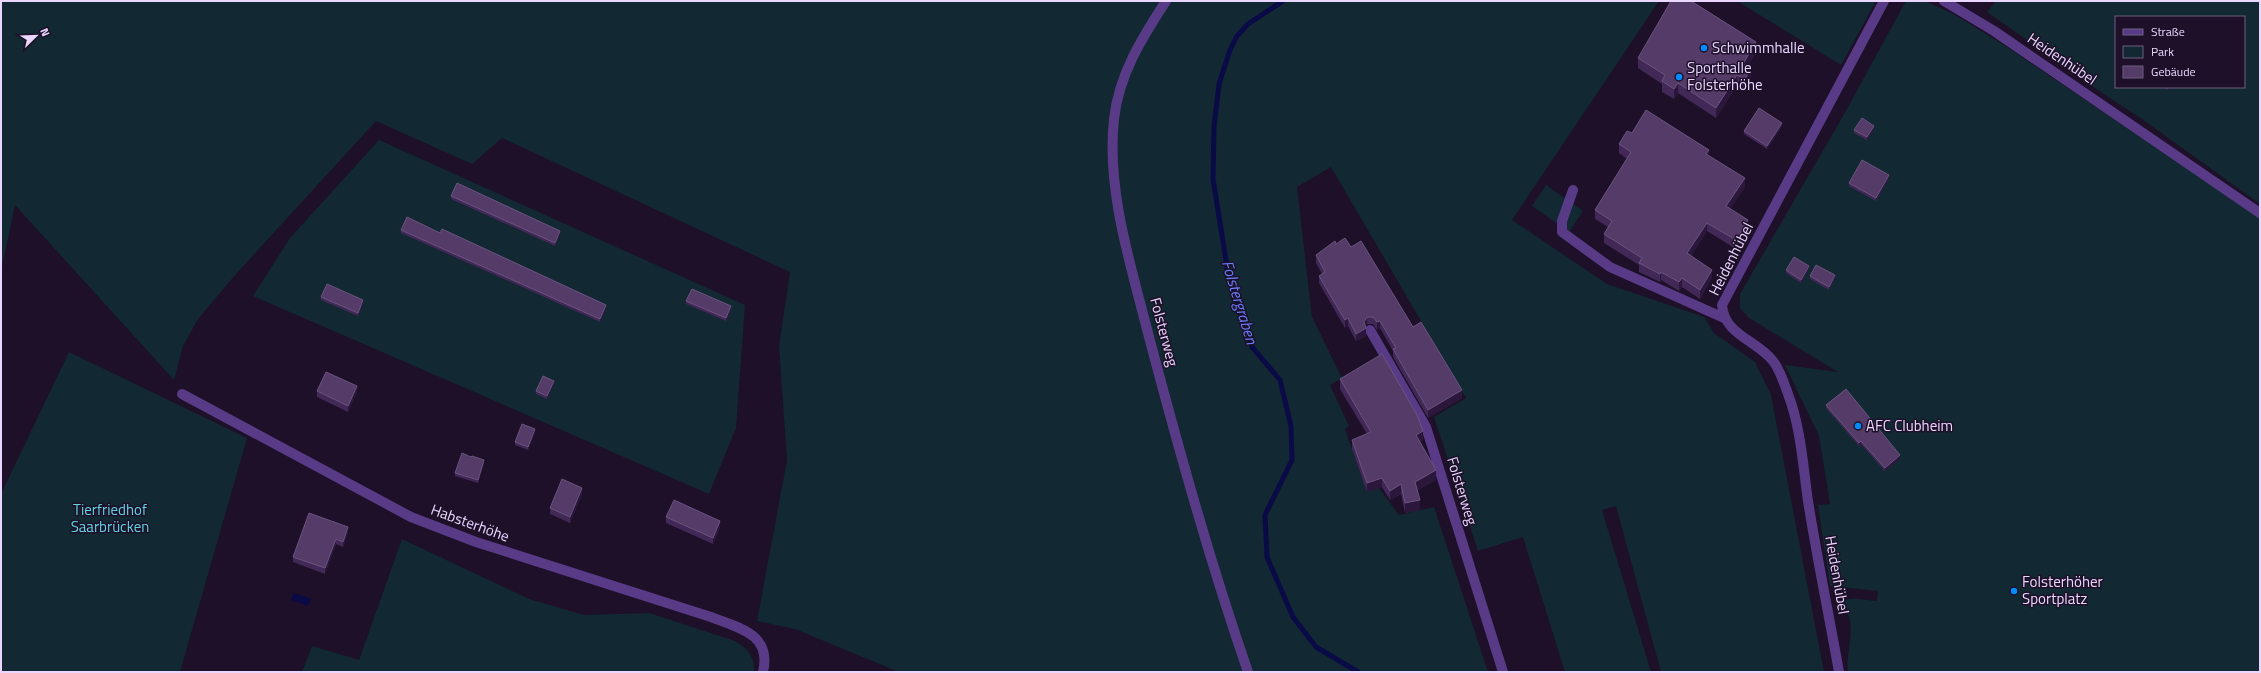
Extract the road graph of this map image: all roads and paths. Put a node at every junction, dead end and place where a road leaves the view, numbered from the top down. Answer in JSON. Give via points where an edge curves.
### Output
{"nodes":[{"id":1,"x":1166,"y":1,"type":"edge"},
{"id":2,"x":1884,"y":1,"type":"edge"},
{"id":3,"x":1944,"y":1,"type":"edge"},
{"id":4,"x":1573,"y":190,"type":"dead end"},
{"id":5,"x":2260,"y":213,"type":"edge"},
{"id":6,"x":1724,"y":318,"type":"junction"},
{"id":7,"x":1370,"y":330,"type":"dead end"},
{"id":8,"x":182,"y":394,"type":"dead end"},
{"id":9,"x":763,"y":672,"type":"edge"},
{"id":10,"x":1248,"y":672,"type":"edge"},
{"id":11,"x":1503,"y":672,"type":"edge"},
{"id":12,"x":1839,"y":672,"type":"edge"}],
"edges":[{"from":1,"to":10,"type":"street","name":"Folsterweg","via":[[1141,39],[1119,90],[1114,120],[1116,189],[1129,257],[1171,419],[1216,575]]},
{"from":2,"to":6,"type":"street","name":"Heidenhübel","via":[[1722,305]]},
{"from":3,"to":5,"type":"street","name":"Heidenhübel","via":[[1994,31]]},
{"from":4,"to":6,"type":"street","via":[[1562,221],[1562,232],[1610,267]]},
{"from":6,"to":12,"type":"street","name":"Heidenhübel","via":[[1727,324],[1765,351],[1774,362],[1789,395],[1797,427]]},
{"from":7,"to":11,"type":"street","name":"Folsterweg","via":[[1426,427]]},
{"from":8,"to":9,"type":"street","name":"Habsterhöhe","via":[[410,517],[476,542],[711,617],[747,631],[762,645],[765,654]]}]}
